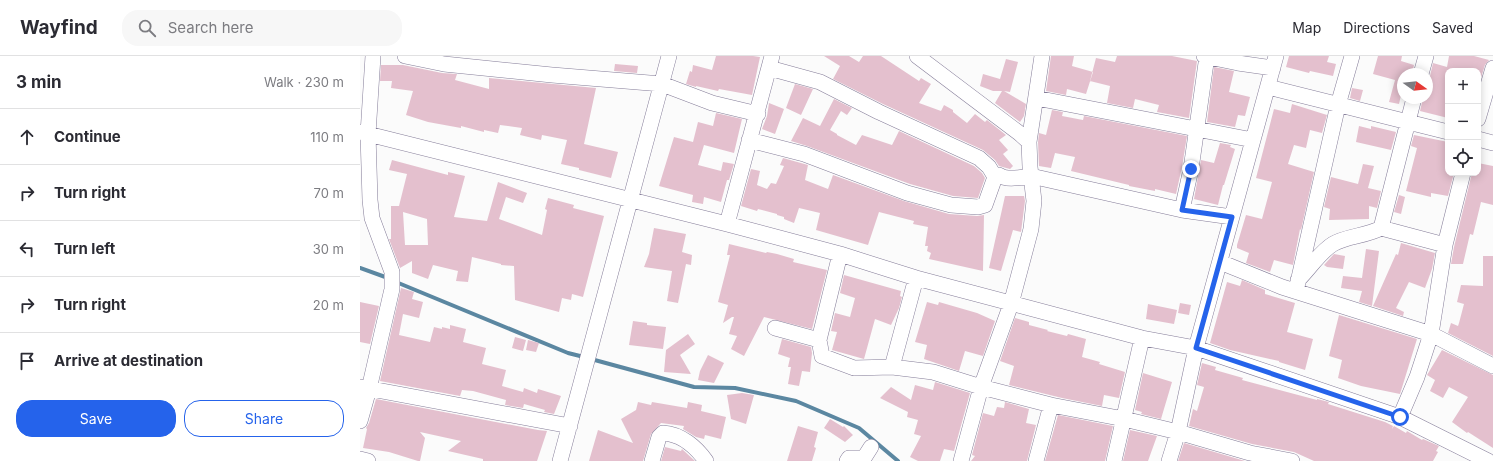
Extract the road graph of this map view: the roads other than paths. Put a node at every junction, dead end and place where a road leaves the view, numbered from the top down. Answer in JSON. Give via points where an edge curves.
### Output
{"nodes":[{"id":1,"x":373,"y":56,"type":"edge"},
{"id":2,"x":405,"y":56,"type":"edge"},
{"id":3,"x":669,"y":56,"type":"edge"},
{"id":4,"x":917,"y":56,"type":"edge"},
{"id":5,"x":1042,"y":56,"type":"edge"},
{"id":6,"x":1206,"y":56,"type":"edge"},
{"id":7,"x":1352,"y":56,"type":"edge"},
{"id":8,"x":1426,"y":56,"type":"edge"},
{"id":9,"x":444,"y":60,"type":"edge"},
{"id":10,"x":771,"y":62,"type":"edge"},
{"id":11,"x":1275,"y":62,"type":"edge"},
{"id":12,"x":1423,"y":68,"type":"edge"},
{"id":13,"x":1493,"y":68,"type":"edge"},
{"id":14,"x":662,"y":84,"type":"junction"},
{"id":15,"x":1268,"y":87,"type":"junction"},
{"id":16,"x":1036,"y":98,"type":"junction"},
{"id":17,"x":1412,"y":104,"type":"edge"},
{"id":18,"x":1338,"y":105,"type":"junction"},
{"id":19,"x":1481,"y":109,"type":"edge"},
{"id":20,"x":758,"y":114,"type":"junction"},
{"id":21,"x":1407,"y":122,"type":"junction"},
{"id":22,"x":1197,"y":128,"type":"junction"},
{"id":23,"x":1445,"y":131,"type":"edge"},
{"id":24,"x":364,"y":133,"type":"edge"},
{"id":25,"x":749,"y":140,"type":"junction"},
{"id":26,"x":1253,"y":140,"type":"junction"},
{"id":27,"x":1481,"y":141,"type":"edge"},
{"id":28,"x":1029,"y":142,"type":"junction"},
{"id":29,"x":1493,"y":143,"type":"edge"},
{"id":30,"x":1031,"y":176,"type":"junction"},
{"id":31,"x":1463,"y":176,"type":"edge"},
{"id":32,"x":995,"y":177,"type":"junction"},
{"id":33,"x":631,"y":199,"type":"junction"},
{"id":34,"x":1182,"y":210,"type":"junction"},
{"id":35,"x":1232,"y":217,"type":"junction"},
{"id":36,"x":727,"y":224,"type":"junction"},
{"id":37,"x":1381,"y":228,"type":"junction"},
{"id":38,"x":1445,"y":246,"type":"junction"},
{"id":39,"x":840,"y":254,"type":"junction"},
{"id":40,"x":1220,"y":262,"type":"junction"},
{"id":41,"x":916,"y":278,"type":"junction"},
{"id":42,"x":1297,"y":285,"type":"junction"},
{"id":43,"x":1011,"y":304,"type":"junction"},
{"id":44,"x":775,"y":328,"type":"dead end"},
{"id":45,"x":1431,"y":334,"type":"junction"},
{"id":46,"x":1142,"y":338,"type":"junction"},
{"id":47,"x":819,"y":340,"type":"junction"},
{"id":48,"x":1196,"y":348,"type":"junction"},
{"id":49,"x":1493,"y":366,"type":"edge"},
{"id":50,"x":892,"y":367,"type":"junction"},
{"id":51,"x":981,"y":387,"type":"junction"},
{"id":52,"x":365,"y":388,"type":"edge"},
{"id":53,"x":1051,"y":405,"type":"junction"},
{"id":54,"x":1400,"y":417,"type":"junction"},
{"id":55,"x":1124,"y":419,"type":"junction"},
{"id":56,"x":360,"y":421,"type":"edge"},
{"id":57,"x":570,"y":426,"type":"junction"},
{"id":58,"x":1178,"y":432,"type":"junction"},
{"id":59,"x":871,"y":447,"type":"dead end"},
{"id":60,"x":1249,"y":457,"type":"edge"},
{"id":61,"x":360,"y":459,"type":"edge"},
{"id":62,"x":368,"y":461,"type":"edge"},
{"id":63,"x":560,"y":461,"type":"edge"},
{"id":64,"x":652,"y":461,"type":"edge"},
{"id":65,"x":706,"y":461,"type":"edge"},
{"id":66,"x":847,"y":461,"type":"edge"},
{"id":67,"x":961,"y":461,"type":"edge"},
{"id":68,"x":1036,"y":461,"type":"edge"},
{"id":69,"x":1114,"y":461,"type":"edge"},
{"id":70,"x":1169,"y":461,"type":"edge"},
{"id":71,"x":1292,"y":461,"type":"edge"},
{"id":72,"x":1488,"y":461,"type":"edge"}],
"edges":[{"from":1,"to":24,"type":"street"},
{"from":2,"to":9,"type":"street"},
{"from":3,"to":14,"type":"street"},
{"from":4,"to":28,"type":"street"},
{"from":5,"to":16,"type":"street"},
{"from":6,"to":11,"type":"street","via":[[1238,63]]},
{"from":6,"to":22,"type":"street"},
{"from":7,"to":18,"type":"street"},
{"from":8,"to":12,"type":"street"},
{"from":9,"to":14,"type":"street"},
{"from":10,"to":20,"type":"street"},
{"from":10,"to":32,"type":"street","via":[[820,82],[979,158]]},
{"from":11,"to":15,"type":"street"},
{"from":13,"to":19,"type":"street"},
{"from":14,"to":20,"type":"street","via":[[712,103]]},
{"from":14,"to":33,"type":"street"},
{"from":15,"to":18,"type":"street"},
{"from":15,"to":26,"type":"street"},
{"from":16,"to":22,"type":"street"},
{"from":16,"to":28,"type":"street"},
{"from":17,"to":21,"type":"street"},
{"from":18,"to":21,"type":"street"},
{"from":18,"to":42,"type":"street"},
{"from":20,"to":25,"type":"street"},
{"from":21,"to":23,"type":"street"},
{"from":21,"to":37,"type":"street"},
{"from":22,"to":26,"type":"street"},
{"from":22,"to":34,"type":"street"},
{"from":24,"to":33,"type":"street"},
{"from":24,"to":52,"type":"street","via":[[372,218],[392,272],[392,288]]},
{"from":25,"to":32,"type":"street","via":[[804,154],[908,193],[951,205],[985,205]]},
{"from":25,"to":36,"type":"street"},
{"from":26,"to":35,"type":"street"},
{"from":27,"to":29,"type":"street"},
{"from":28,"to":30,"type":"street"},
{"from":30,"to":32,"type":"street"},
{"from":30,"to":34,"type":"street"},
{"from":30,"to":43,"type":"street","via":[[1034,202],[1031,229]]},
{"from":31,"to":38,"type":"street"},
{"from":33,"to":36,"type":"street"},
{"from":33,"to":57,"type":"street"},
{"from":34,"to":35,"type":"street"},
{"from":35,"to":40,"type":"street"},
{"from":36,"to":39,"type":"street"},
{"from":37,"to":38,"type":"street"},
{"from":37,"to":42,"type":"street","via":[[1334,243],[1317,258]]},
{"from":38,"to":45,"type":"street"},
{"from":39,"to":41,"type":"street"},
{"from":39,"to":47,"type":"street"},
{"from":40,"to":42,"type":"street"},
{"from":40,"to":48,"type":"street"},
{"from":41,"to":43,"type":"street"},
{"from":41,"to":50,"type":"street"},
{"from":42,"to":45,"type":"street"},
{"from":43,"to":46,"type":"street"},
{"from":43,"to":51,"type":"street"},
{"from":44,"to":47,"type":"street"},
{"from":45,"to":49,"type":"street"},
{"from":45,"to":54,"type":"street"},
{"from":46,"to":48,"type":"street"},
{"from":46,"to":55,"type":"street"},
{"from":47,"to":50,"type":"street","via":[[822,356],[854,368]]},
{"from":48,"to":54,"type":"street"},
{"from":48,"to":58,"type":"street"},
{"from":50,"to":51,"type":"street","via":[[933,372]]},
{"from":51,"to":53,"type":"street"},
{"from":51,"to":67,"type":"street"},
{"from":52,"to":56,"type":"street"},
{"from":52,"to":57,"type":"street"},
{"from":53,"to":55,"type":"street"},
{"from":53,"to":68,"type":"street"},
{"from":54,"to":72,"type":"street"},
{"from":55,"to":58,"type":"street"},
{"from":55,"to":69,"type":"street"},
{"from":57,"to":63,"type":"street"},
{"from":58,"to":60,"type":"street"},
{"from":58,"to":70,"type":"street"},
{"from":59,"to":66,"type":"street","via":[[864,458],[849,458]]},
{"from":60,"to":71,"type":"street"},
{"from":61,"to":62,"type":"street"},
{"from":64,"to":65,"type":"street","via":[[659,437],[663,433],[691,444]]}]}
